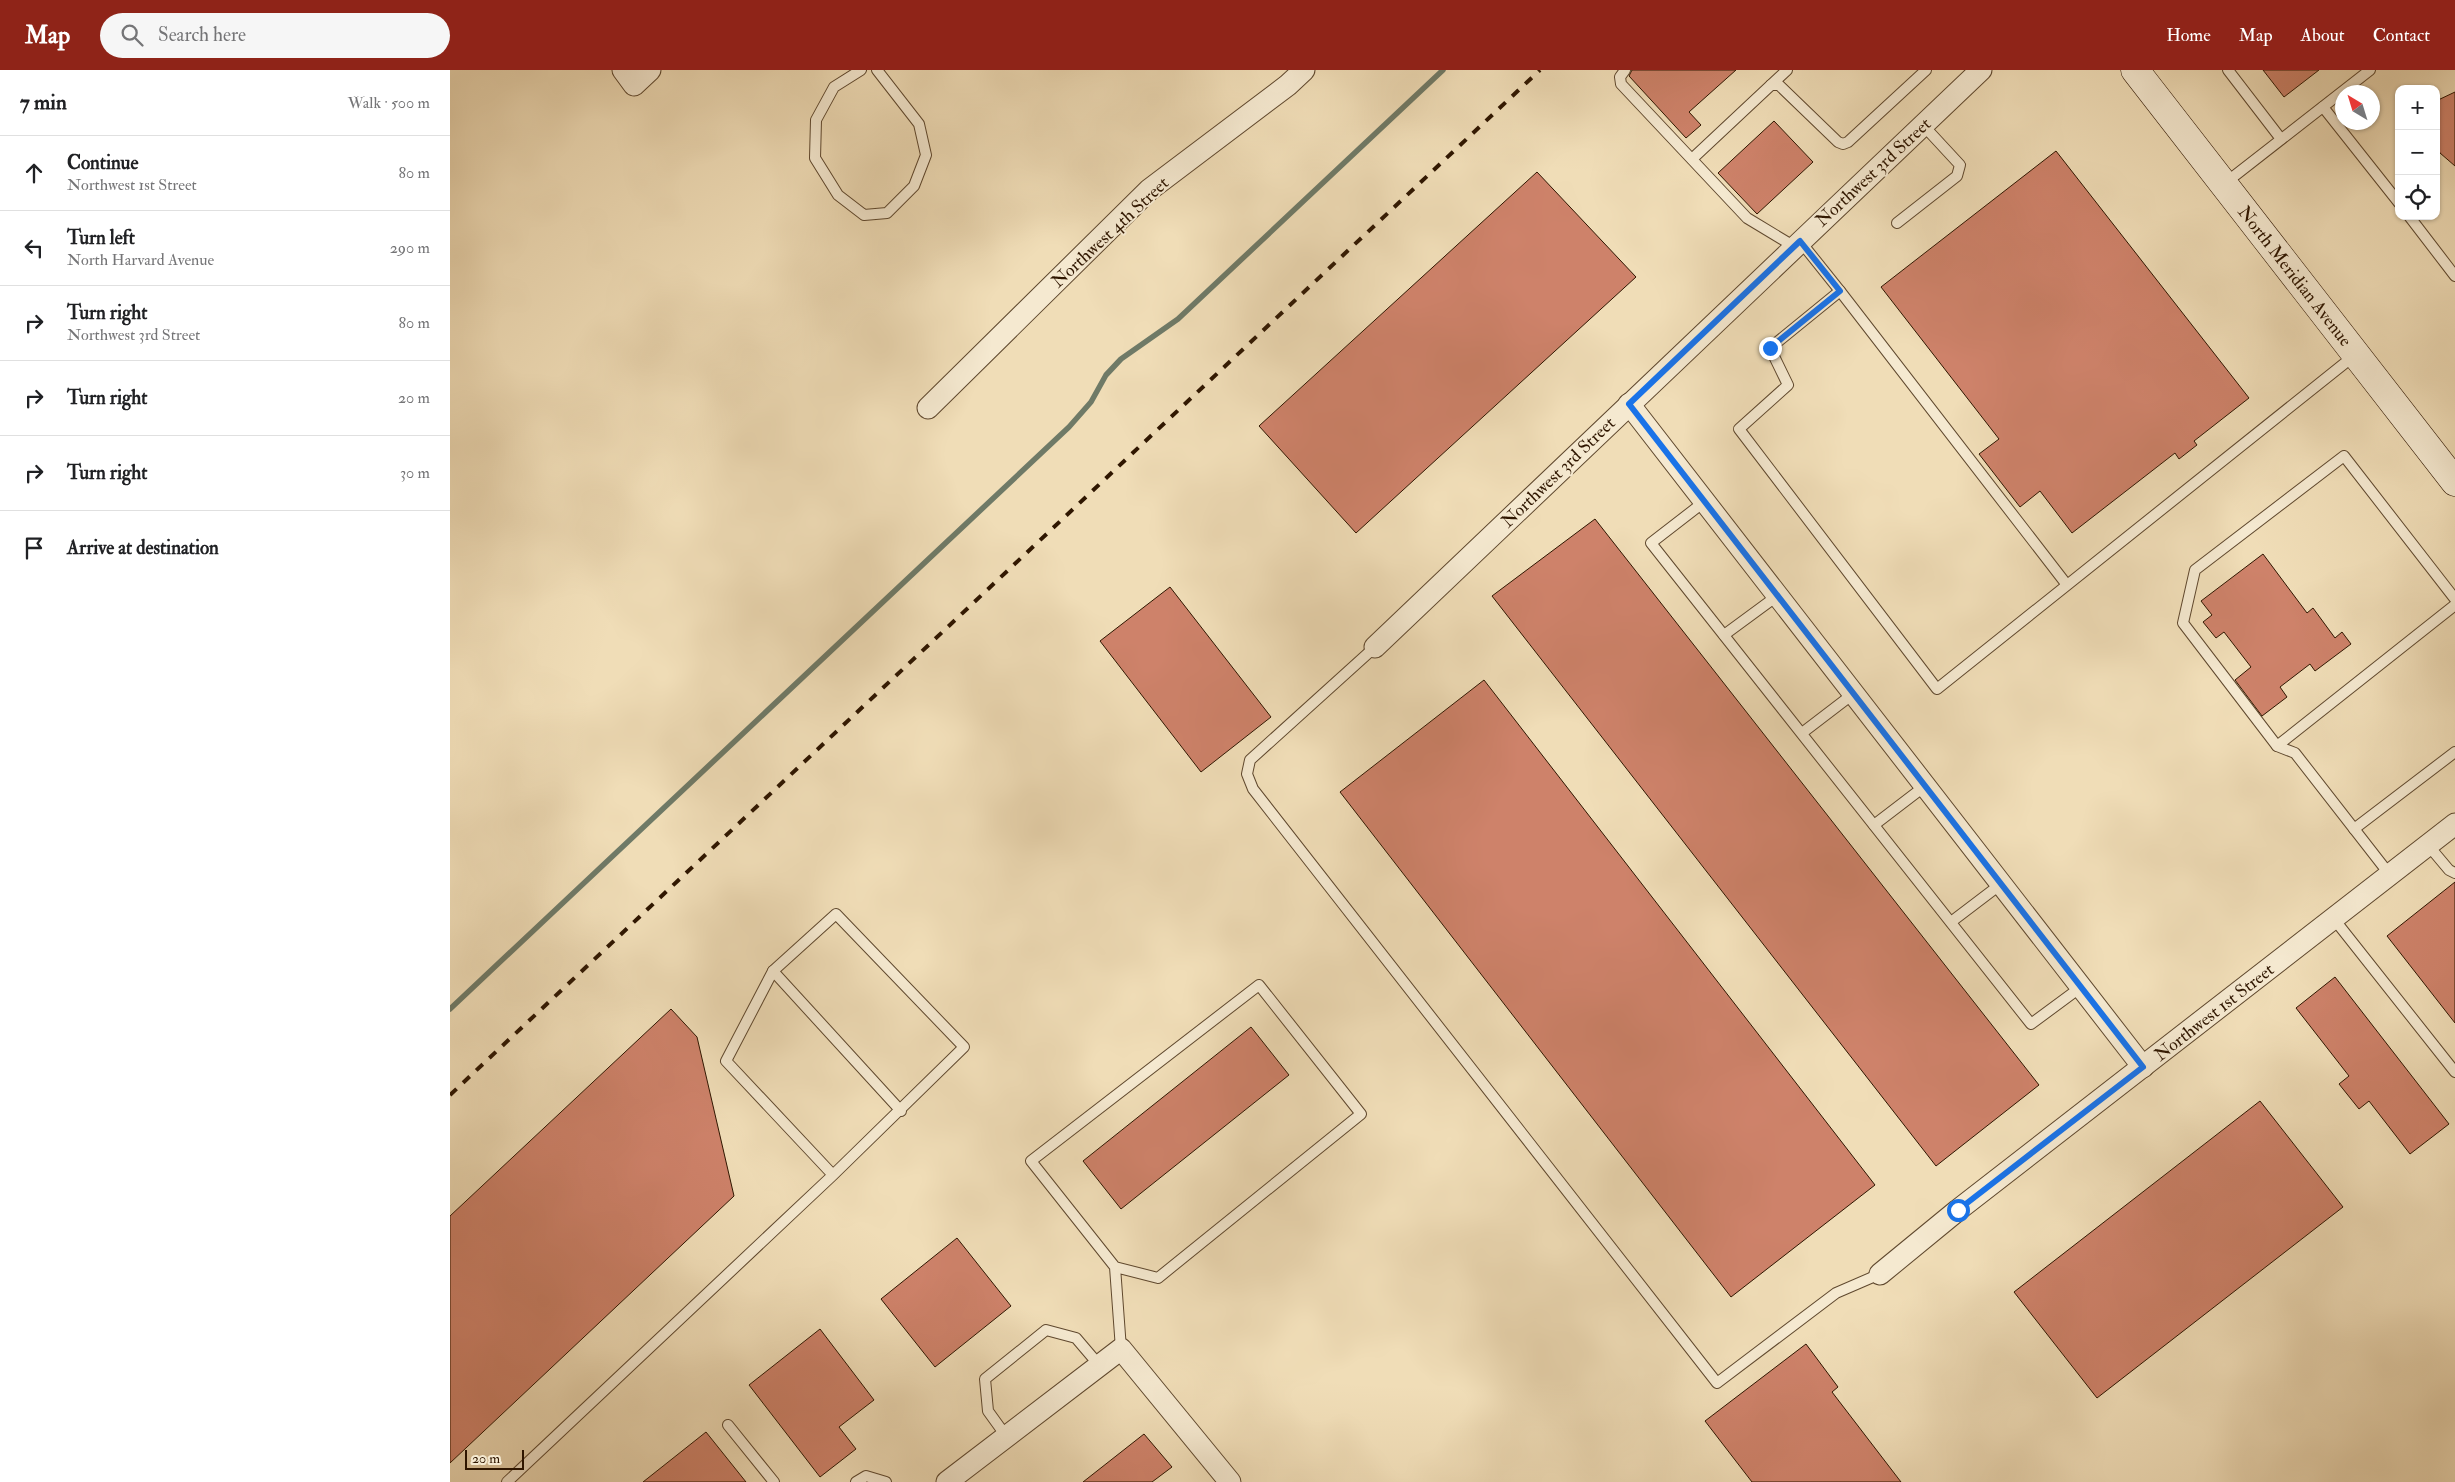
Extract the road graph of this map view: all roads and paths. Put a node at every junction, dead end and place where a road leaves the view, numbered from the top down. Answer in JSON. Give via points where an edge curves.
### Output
{"nodes":[{"id":1,"x":650,"y":70,"type":"edge"},
{"id":2,"x":861,"y":70,"type":"edge"},
{"id":3,"x":877,"y":70,"type":"edge"},
{"id":4,"x":1304,"y":70,"type":"edge"},
{"id":5,"x":1625,"y":70,"type":"edge"},
{"id":6,"x":1787,"y":70,"type":"edge"},
{"id":7,"x":1926,"y":70,"type":"edge"},
{"id":8,"x":1981,"y":70,"type":"edge"},
{"id":9,"x":2135,"y":70,"type":"edge"},
{"id":10,"x":2228,"y":70,"type":"edge"},
{"id":11,"x":2370,"y":70,"type":"edge"},
{"id":12,"x":629,"y":77,"type":"edge"},
{"id":13,"x":1771,"y":85,"type":"junction"},
{"id":14,"x":2323,"y":107,"type":"junction"},
{"id":15,"x":1923,"y":125,"type":"junction"},
{"id":16,"x":2282,"y":139,"type":"junction"},
{"id":17,"x":1692,"y":159,"type":"junction"},
{"id":18,"x":2224,"y":184,"type":"junction"},
{"id":19,"x":2395,"y":198,"type":"edge"},
{"id":20,"x":2412,"y":220,"type":"edge"},
{"id":21,"x":1898,"y":223,"type":"dead end"},
{"id":22,"x":1797,"y":244,"type":"junction"},
{"id":23,"x":2455,"y":276,"type":"edge"},
{"id":24,"x":1840,"y":291,"type":"junction"},
{"id":25,"x":2356,"y":355,"type":"junction"},
{"id":26,"x":1629,"y":404,"type":"junction"},
{"id":27,"x":928,"y":408,"type":"dead end"},
{"id":28,"x":2455,"y":482,"type":"edge"},
{"id":29,"x":1704,"y":502,"type":"junction"},
{"id":30,"x":2067,"y":585,"type":"junction"},
{"id":31,"x":1777,"y":596,"type":"junction"},
{"id":32,"x":2455,"y":599,"type":"edge"},
{"id":33,"x":2455,"y":605,"type":"edge"},
{"id":34,"x":1724,"y":635,"type":"junction"},
{"id":35,"x":1375,"y":647,"type":"joint"},
{"id":36,"x":1853,"y":694,"type":"junction"},
{"id":37,"x":1802,"y":733,"type":"junction"},
{"id":38,"x":2277,"y":746,"type":"junction"},
{"id":39,"x":2455,"y":752,"type":"edge"},
{"id":40,"x":1925,"y":786,"type":"junction"},
{"id":41,"x":2455,"y":824,"type":"edge"},
{"id":42,"x":1874,"y":825,"type":"junction"},
{"id":43,"x":2354,"y":829,"type":"junction"},
{"id":44,"x":2428,"y":845,"type":"junction"},
{"id":45,"x":2455,"y":873,"type":"edge"},
{"id":46,"x":2390,"y":875,"type":"junction"},
{"id":47,"x":2001,"y":884,"type":"junction"},
{"id":48,"x":2334,"y":919,"type":"junction"},
{"id":49,"x":1951,"y":922,"type":"junction"},
{"id":50,"x":773,"y":971,"type":"junction"},
{"id":51,"x":2081,"y":987,"type":"junction"},
{"id":52,"x":2143,"y":1067,"type":"junction"},
{"id":53,"x":2455,"y":1072,"type":"edge"},
{"id":54,"x":901,"y":1110,"type":"junction"},
{"id":55,"x":833,"y":1175,"type":"junction"},
{"id":56,"x":1115,"y":1267,"type":"junction"},
{"id":57,"x":1880,"y":1274,"type":"joint"},
{"id":58,"x":1121,"y":1349,"type":"junction"},
{"id":59,"x":1099,"y":1365,"type":"junction"},
{"id":60,"x":728,"y":1425,"type":"dead end"},
{"id":61,"x":1006,"y":1436,"type":"junction"},
{"id":62,"x":507,"y":1482,"type":"edge"},
{"id":63,"x":774,"y":1482,"type":"edge"},
{"id":64,"x":856,"y":1482,"type":"edge"},
{"id":65,"x":886,"y":1482,"type":"edge"},
{"id":66,"x":947,"y":1482,"type":"edge"},
{"id":67,"x":1230,"y":1482,"type":"edge"}],
"edges":[{"from":1,"to":12,"type":"street"},
{"from":2,"to":3,"type":"lane","via":[[834,87],[816,120],[814,158],[838,195],[864,216],[887,213],[914,186],[926,155],[919,124]]},
{"from":4,"to":27,"type":"street","name":"Northwest 4th Street","via":[[1149,190]]},
{"from":5,"to":17,"type":"lane","via":[[1620,77],[1621,84]]},
{"from":6,"to":13,"type":"lane"},
{"from":7,"to":13,"type":"lane","via":[[1843,144],[1779,84]]},
{"from":8,"to":15,"type":"street","name":"Northwest 3rd Street"},
{"from":9,"to":18,"type":"main road","name":"North Meridian Avenue"},
{"from":10,"to":16,"type":"lane"},
{"from":11,"to":14,"type":"lane"},
{"from":13,"to":17,"type":"lane"},
{"from":14,"to":16,"type":"lane"},
{"from":14,"to":19,"type":"lane"},
{"from":15,"to":21,"type":"lane","via":[[1960,164],[1957,176]]},
{"from":15,"to":22,"type":"street","name":"Northwest 3rd Street"},
{"from":16,"to":18,"type":"lane"},
{"from":17,"to":22,"type":"lane","via":[[1747,218]]},
{"from":18,"to":25,"type":"main road","name":"North Meridian Avenue"},
{"from":20,"to":23,"type":"lane"},
{"from":22,"to":24,"type":"lane"},
{"from":22,"to":26,"type":"street","name":"Northwest 3rd Street"},
{"from":24,"to":30,"type":"lane"},
{"from":24,"to":30,"type":"lane","via":[[1770,348],[1788,385],[1739,429],[1937,689]]},
{"from":25,"to":28,"type":"main road","name":"North Meridian Avenue"},
{"from":25,"to":30,"type":"lane"},
{"from":26,"to":29,"type":"street"},
{"from":26,"to":35,"type":"street","name":"Northwest 3rd Street"},
{"from":29,"to":31,"type":"street"},
{"from":29,"to":34,"type":"lane","via":[[1651,542]]},
{"from":31,"to":34,"type":"lane"},
{"from":31,"to":36,"type":"street"},
{"from":32,"to":38,"type":"lane","via":[[2344,456],[2195,570],[2183,623]]},
{"from":33,"to":38,"type":"lane"},
{"from":34,"to":37,"type":"lane"},
{"from":35,"to":57,"type":"lane","via":[[1250,760],[1247,774],[1252,789],[1717,1383],[1836,1292]]},
{"from":36,"to":37,"type":"lane"},
{"from":36,"to":40,"type":"street"},
{"from":37,"to":42,"type":"lane"},
{"from":38,"to":43,"type":"lane","via":[[2295,753]]},
{"from":39,"to":43,"type":"lane"},
{"from":40,"to":42,"type":"lane"},
{"from":40,"to":47,"type":"street"},
{"from":41,"to":44,"type":"street","name":"Northwest 1st Street"},
{"from":42,"to":49,"type":"lane"},
{"from":43,"to":46,"type":"lane"},
{"from":44,"to":45,"type":"lane"},
{"from":44,"to":46,"type":"street","name":"Northwest 1st Street"},
{"from":46,"to":48,"type":"street","name":"Northwest 1st Street"},
{"from":47,"to":49,"type":"lane"},
{"from":47,"to":51,"type":"street"},
{"from":48,"to":52,"type":"street","name":"Northwest 1st Street"},
{"from":48,"to":53,"type":"lane"},
{"from":49,"to":51,"type":"lane","via":[[2032,1024]]},
{"from":50,"to":54,"type":"lane"},
{"from":50,"to":54,"type":"lane","via":[[836,914],[964,1048]]},
{"from":50,"to":55,"type":"lane","via":[[726,1061]]},
{"from":51,"to":52,"type":"street"},
{"from":52,"to":57,"type":"street","name":"Northwest 1st Street"},
{"from":54,"to":55,"type":"lane"},
{"from":55,"to":62,"type":"lane"},
{"from":56,"to":56,"type":"lane","via":[[1031,1161],[1259,985],[1361,1114],[1158,1278]]},
{"from":56,"to":58,"type":"lane"},
{"from":58,"to":59,"type":"street"},
{"from":58,"to":67,"type":"street"},
{"from":59,"to":61,"type":"street"},
{"from":59,"to":61,"type":"lane","via":[[1076,1338],[1046,1330],[985,1379],[988,1411]]},
{"from":60,"to":63,"type":"lane"},
{"from":61,"to":66,"type":"street"},
{"from":64,"to":65,"type":"lane","via":[[866,1476]]}]}
